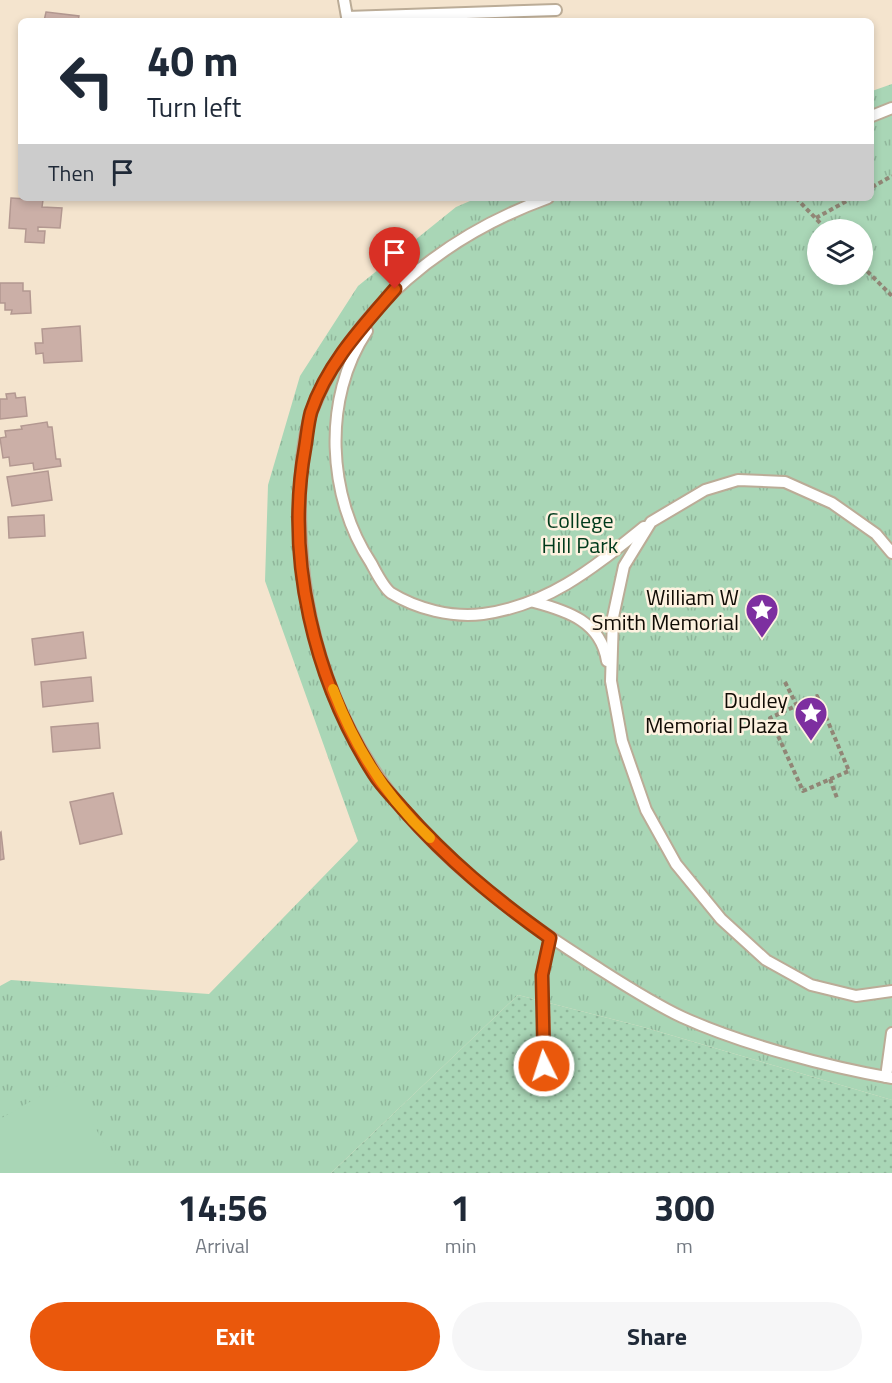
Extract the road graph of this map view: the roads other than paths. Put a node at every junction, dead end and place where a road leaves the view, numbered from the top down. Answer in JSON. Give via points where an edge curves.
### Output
{"nodes":[{"id":1,"x":344,"y":0,"type":"edge"},
{"id":2,"x":556,"y":10,"type":"dead end"},
{"id":3,"x":892,"y":108,"type":"edge"},
{"id":4,"x":874,"y":115,"type":"edge"},
{"id":5,"x":539,"y":201,"type":"edge"},
{"id":6,"x":395,"y":289,"type":"junction"},
{"id":7,"x":651,"y":522,"type":"junction"},
{"id":8,"x":892,"y":552,"type":"edge"},
{"id":9,"x":534,"y":603,"type":"junction"},
{"id":10,"x":611,"y":681,"type":"junction"},
{"id":11,"x":550,"y":938,"type":"junction"},
{"id":12,"x":892,"y":992,"type":"edge"},
{"id":13,"x":892,"y":1033,"type":"edge"},
{"id":14,"x":889,"y":1078,"type":"edge"},
{"id":15,"x":546,"y":1089,"type":"dead end"}],
"edges":[{"from":1,"to":2,"type":"lane","via":[[347,17]]},
{"from":3,"to":4,"type":"lane"},
{"from":5,"to":6,"type":"lane","via":[[457,241]]},
{"from":6,"to":9,"type":"lane","via":[[353,351],[336,411],[338,481],[359,545],[390,592],[431,611],[481,614]]},
{"from":6,"to":11,"type":"lane","via":[[342,351],[311,412],[300,476],[300,556],[313,635],[341,711],[375,775],[424,833],[489,894]]},
{"from":7,"to":8,"type":"lane","via":[[705,490],[738,480],[784,482],[832,503],[876,534]]},
{"from":7,"to":9,"type":"lane","via":[[586,573]]},
{"from":7,"to":10,"type":"lane","via":[[624,566],[613,617]]},
{"from":9,"to":10,"type":"lane","via":[[566,610],[594,628],[606,652]]},
{"from":10,"to":12,"type":"lane","via":[[622,741],[646,810],[676,864],[721,919],[766,960],[811,985],[855,996]]},
{"from":11,"to":14,"type":"lane","via":[[683,1017],[760,1046]]},
{"from":11,"to":15,"type":"lane","via":[[542,975]]},
{"from":13,"to":14,"type":"lane"}]}
